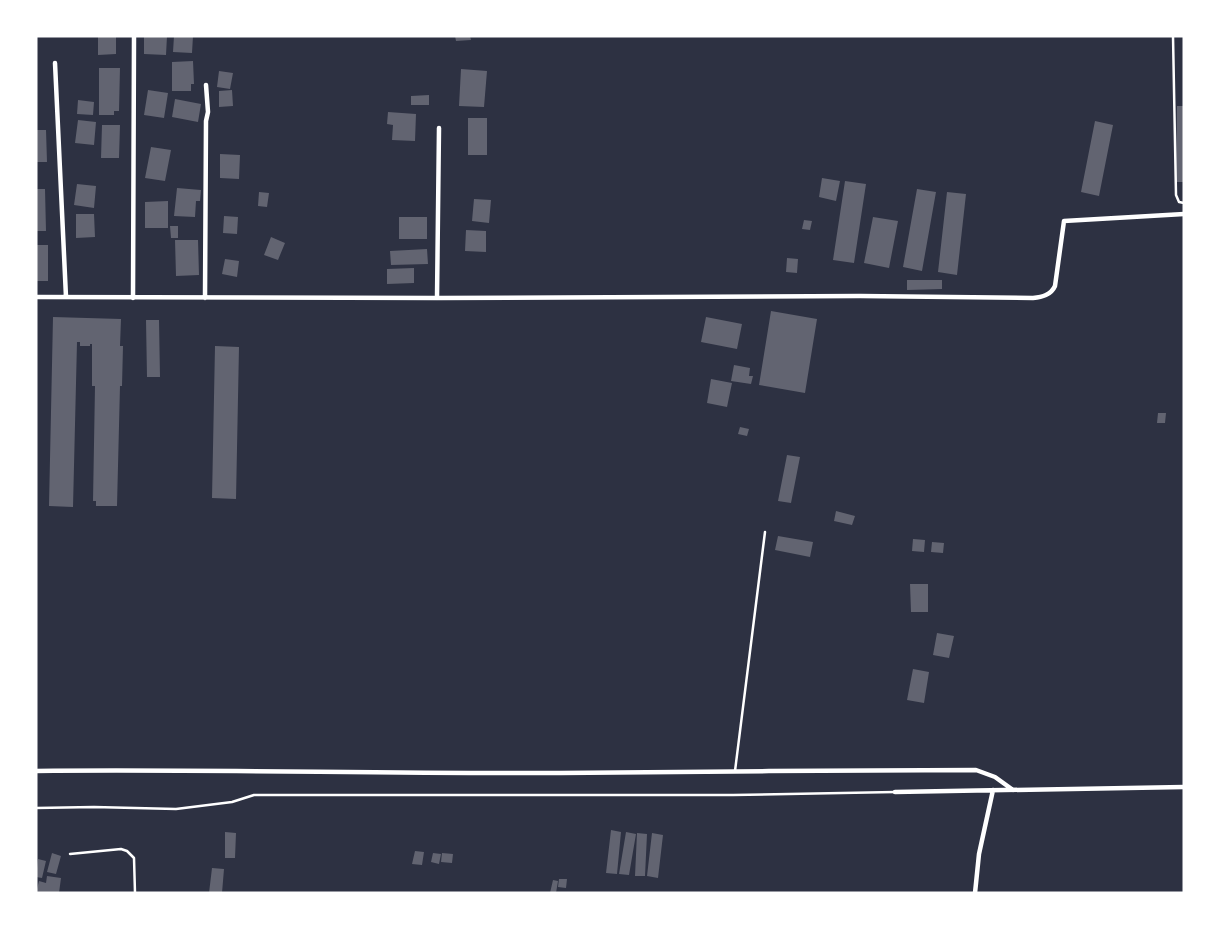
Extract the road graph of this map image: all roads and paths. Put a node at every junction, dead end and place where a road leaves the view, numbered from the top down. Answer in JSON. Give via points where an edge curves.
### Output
{"nodes":[{"id":1,"x":134,"y":36,"type":"edge"},
{"id":2,"x":1173,"y":36,"type":"edge"},
{"id":3,"x":55,"y":63,"type":"dead end"},
{"id":4,"x":206,"y":85,"type":"dead end"},
{"id":5,"x":439,"y":128,"type":"dead end"},
{"id":6,"x":1184,"y":203,"type":"edge"},
{"id":7,"x":1184,"y":214,"type":"edge"},
{"id":8,"x":36,"y":297,"type":"edge"},
{"id":9,"x":66,"y":297,"type":"junction"},
{"id":10,"x":133,"y":298,"type":"junction"},
{"id":11,"x":205,"y":298,"type":"junction"},
{"id":12,"x":437,"y":298,"type":"junction"},
{"id":13,"x":765,"y":532,"type":"dead end"},
{"id":14,"x":36,"y":771,"type":"edge"},
{"id":15,"x":735,"y":771,"type":"junction"},
{"id":16,"x":1184,"y":787,"type":"edge"},
{"id":17,"x":993,"y":790,"type":"junction"},
{"id":18,"x":1013,"y":790,"type":"junction"},
{"id":19,"x":895,"y":792,"type":"joint"},
{"id":20,"x":36,"y":808,"type":"edge"},
{"id":21,"x":70,"y":854,"type":"dead end"},
{"id":22,"x":135,"y":893,"type":"edge"},
{"id":23,"x":975,"y":893,"type":"edge"}],
"edges":[{"from":1,"to":10,"type":"street"},
{"from":2,"to":6,"type":"lane","via":[[1176,195],[1178,202]]},
{"from":3,"to":9,"type":"street"},
{"from":4,"to":11,"type":"street"},
{"from":5,"to":12,"type":"street"},
{"from":7,"to":12,"type":"street","via":[[1064,221],[1055,286],[1047,295],[1033,298]]},
{"from":8,"to":9,"type":"street"},
{"from":9,"to":10,"type":"street"},
{"from":10,"to":11,"type":"street"},
{"from":11,"to":12,"type":"street"},
{"from":13,"to":15,"type":"lane"},
{"from":14,"to":15,"type":"street"},
{"from":15,"to":18,"type":"street","via":[[976,770],[995,777]]},
{"from":16,"to":18,"type":"street"},
{"from":17,"to":18,"type":"street"},
{"from":17,"to":19,"type":"street"},
{"from":17,"to":23,"type":"street","via":[[979,854]]},
{"from":19,"to":20,"type":"lane","via":[[254,795],[232,802],[176,808]]},
{"from":21,"to":22,"type":"lane","via":[[128,851],[134,858]]}]}
